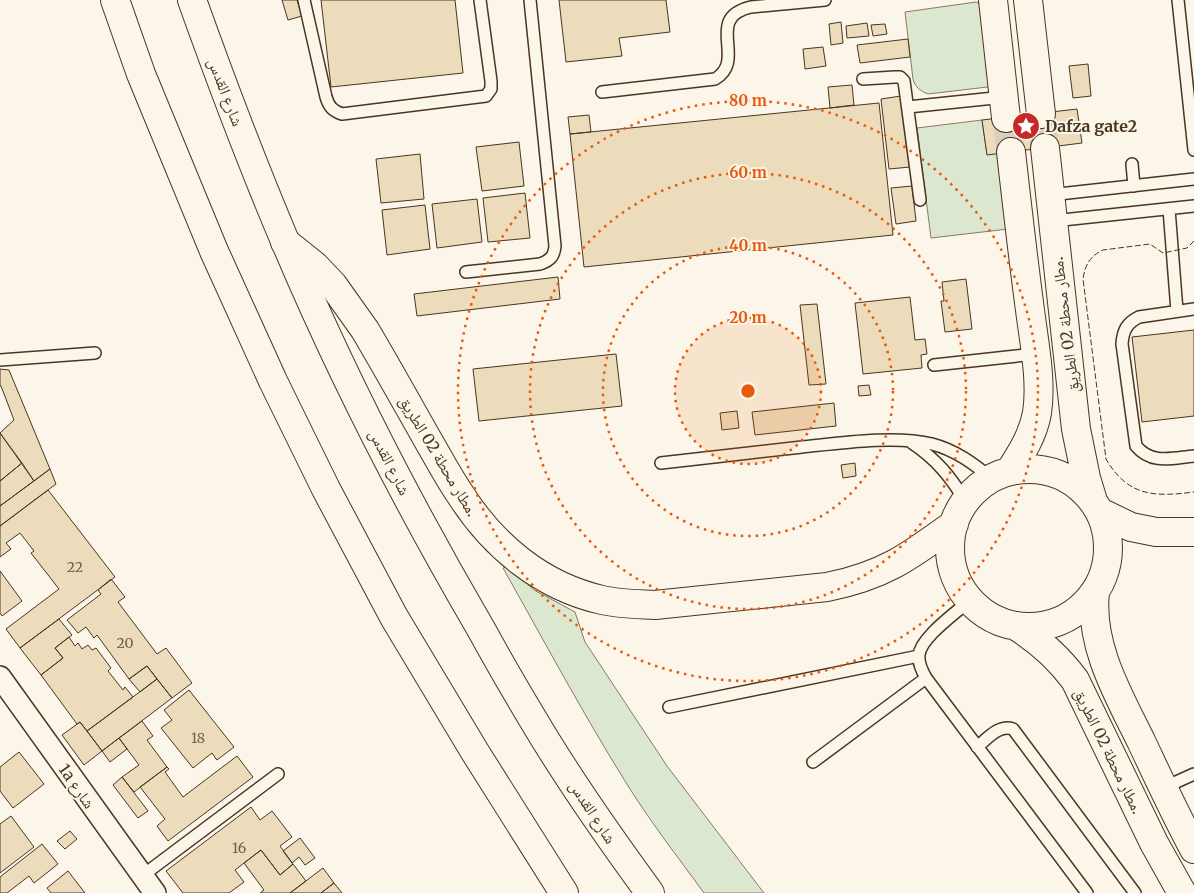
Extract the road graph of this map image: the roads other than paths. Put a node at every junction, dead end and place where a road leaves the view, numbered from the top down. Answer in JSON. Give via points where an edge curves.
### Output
{"nodes":[{"id":1,"x":115,"y":0,"type":"edge"},
{"id":2,"x":192,"y":0,"type":"edge"},
{"id":3,"x":304,"y":0,"type":"edge"},
{"id":4,"x":480,"y":0,"type":"edge"},
{"id":5,"x":530,"y":0,"type":"edge"},
{"id":6,"x":825,"y":0,"type":"edge"},
{"id":7,"x":993,"y":0,"type":"edge"},
{"id":8,"x":1028,"y":0,"type":"edge"},
{"id":9,"x":1178,"y":0,"type":"edge"},
{"id":10,"x":863,"y":79,"type":"dead end"},
{"id":11,"x":602,"y":92,"type":"dead end"},
{"id":12,"x":908,"y":107,"type":"junction"},
{"id":13,"x":1005,"y":107,"type":"joint"},
{"id":14,"x":1041,"y":114,"type":"tunnel mouth"},
{"id":15,"x":1045,"y":148,"type":"tunnel mouth"},
{"id":16,"x":1194,"y":150,"type":"edge"},
{"id":17,"x":1011,"y":152,"type":"tunnel mouth"},
{"id":18,"x":1132,"y":164,"type":"dead end"},
{"id":19,"x":1194,"y":179,"type":"edge"},
{"id":20,"x":1134,"y":186,"type":"junction"},
{"id":21,"x":920,"y":200,"type":"dead end"},
{"id":22,"x":1194,"y":206,"type":"edge"},
{"id":23,"x":1051,"y":208,"type":"junction"},
{"id":24,"x":1169,"y":209,"type":"junction"},
{"id":25,"x":1017,"y":212,"type":"junction"},
{"id":26,"x":285,"y":242,"type":"junction"},
{"id":27,"x":466,"y":272,"type":"dead end"},
{"id":28,"x":1194,"y":309,"type":"edge"},
{"id":29,"x":1177,"y":311,"type":"junction"},
{"id":30,"x":95,"y":353,"type":"dead end"},
{"id":31,"x":1035,"y":354,"type":"junction"},
{"id":32,"x":0,"y":360,"type":"edge"},
{"id":33,"x":934,"y":365,"type":"dead end"},
{"id":34,"x":909,"y":441,"type":"junction"},
{"id":35,"x":1194,"y":456,"type":"edge"},
{"id":36,"x":661,"y":463,"type":"dead end"},
{"id":37,"x":1001,"y":475,"type":"junction"},
{"id":38,"x":1097,"y":507,"type":"junction"},
{"id":39,"x":959,"y":512,"type":"junction"},
{"id":40,"x":1194,"y":532,"type":"edge"},
{"id":41,"x":1095,"y":592,"type":"junction"},
{"id":42,"x":970,"y":600,"type":"junction"},
{"id":43,"x":1016,"y":626,"type":"junction"},
{"id":44,"x":918,"y":656,"type":"junction"},
{"id":45,"x":926,"y":678,"type":"junction"},
{"id":46,"x":4,"y":690,"type":"edge"},
{"id":47,"x":669,"y":707,"type":"dead end"},
{"id":48,"x":977,"y":746,"type":"junction"},
{"id":49,"x":813,"y":762,"type":"dead end"},
{"id":50,"x":278,"y":774,"type":"dead end"},
{"id":51,"x":1194,"y":774,"type":"edge"},
{"id":52,"x":1163,"y":788,"type":"junction"},
{"id":53,"x":1194,"y":849,"type":"edge"},
{"id":54,"x":142,"y":876,"type":"junction"},
{"id":55,"x":155,"y":893,"type":"edge"},
{"id":56,"x":564,"y":893,"type":"edge"},
{"id":57,"x":650,"y":893,"type":"edge"},
{"id":58,"x":1087,"y":893,"type":"edge"},
{"id":59,"x":1135,"y":893,"type":"edge"},
{"id":60,"x":1182,"y":893,"type":"edge"}],
"edges":[{"from":1,"to":56,"type":"street","via":[[141,74],[214,250],[326,489],[394,617]]},
{"from":2,"to":26,"type":"street","name":"شارع القدس"},
{"from":3,"to":4,"type":"lane","via":[[326,98],[329,105],[342,114],[486,96],[491,89],[491,81]]},
{"from":5,"to":27,"type":"lane","via":[[554,254],[540,264]]},
{"from":6,"to":11,"type":"lane","via":[[751,7],[736,13],[726,32],[728,64],[714,79]]},
{"from":7,"to":13,"type":"street"},
{"from":8,"to":14,"type":"street"},
{"from":9,"to":16,"type":"lane"},
{"from":10,"to":12,"type":"lane","via":[[900,77],[906,86]]},
{"from":12,"to":13,"type":"lane"},
{"from":12,"to":21,"type":"lane"},
{"from":15,"to":23,"type":"street","name":"مطار محطة 02 الطريق."},
{"from":17,"to":25,"type":"street","name":"مطار محطة 02 الطريق."},
{"from":18,"to":20,"type":"lane"},
{"from":19,"to":20,"type":"lane"},
{"from":20,"to":23,"type":"lane"},
{"from":22,"to":24,"type":"lane"},
{"from":23,"to":24,"type":"lane"},
{"from":23,"to":25,"type":"street"},
{"from":23,"to":38,"type":"street","name":"مطار محطة 02 الطريق.","via":[[1076,429],[1082,462]]},
{"from":24,"to":29,"type":"lane"},
{"from":25,"to":31,"type":"street","name":"مطار محطة 02 الطريق."},
{"from":26,"to":39,"type":"street","name":"مطار محطة 02 الطريق.","via":[[315,266],[350,307],[459,494],[491,536],[535,573],[578,594],[629,604],[655,605],[846,583],[883,570],[916,552]]},
{"from":26,"to":57,"type":"street","name":"شارع القدس","via":[[348,380],[451,578],[535,723]]},
{"from":28,"to":29,"type":"lane"},
{"from":29,"to":35,"type":"lane","via":[[1132,320],[1122,335],[1122,344],[1136,446],[1151,458]]},
{"from":30,"to":32,"type":"lane"},
{"from":31,"to":33,"type":"lane"},
{"from":31,"to":37,"type":"street","name":"مطار محطة 02 الطريق.","via":[[1038,392],[1032,431],[1024,449]]},
{"from":34,"to":36,"type":"lane","via":[[848,442]]},
{"from":34,"to":37,"type":"lane","via":[[932,444]]},
{"from":34,"to":39,"type":"lane","via":[[926,452],[954,483]]},
{"from":37,"to":38,"type":"street","via":[[1023,469],[1050,472],[1074,483]]},
{"from":37,"to":39,"type":"street","via":[[981,484]]},
{"from":38,"to":40,"type":"street","via":[[1132,527]]},
{"from":38,"to":41,"type":"street","via":[[1106,528],[1108,561]]},
{"from":39,"to":42,"type":"street","via":[[950,540],[950,556],[960,587]]},
{"from":41,"to":43,"type":"street","via":[[1074,614],[1060,621],[1039,627]]},
{"from":41,"to":52,"type":"street","name":"مطار محطة 02 الطريق.","via":[[1093,608],[1100,649]]},
{"from":42,"to":43,"type":"street","via":[[983,612]]},
{"from":42,"to":44,"type":"lane","via":[[927,639]]},
{"from":43,"to":60,"type":"street","name":"مطار محطة 02 الطريق.","via":[[1049,649],[1075,680],[1154,843]]},
{"from":44,"to":45,"type":"lane"},
{"from":44,"to":47,"type":"lane"},
{"from":45,"to":48,"type":"lane"},
{"from":45,"to":49,"type":"lane"},
{"from":46,"to":54,"type":"street","name":"1a شارع"},
{"from":48,"to":58,"type":"lane"},
{"from":48,"to":59,"type":"lane","via":[[1002,728],[1013,729]]},
{"from":50,"to":54,"type":"lane"},
{"from":51,"to":52,"type":"lane"},
{"from":52,"to":53,"type":"street","name":"مطار محطة 02 الطريق."},
{"from":54,"to":55,"type":"street","name":"1a شارع"}]}
